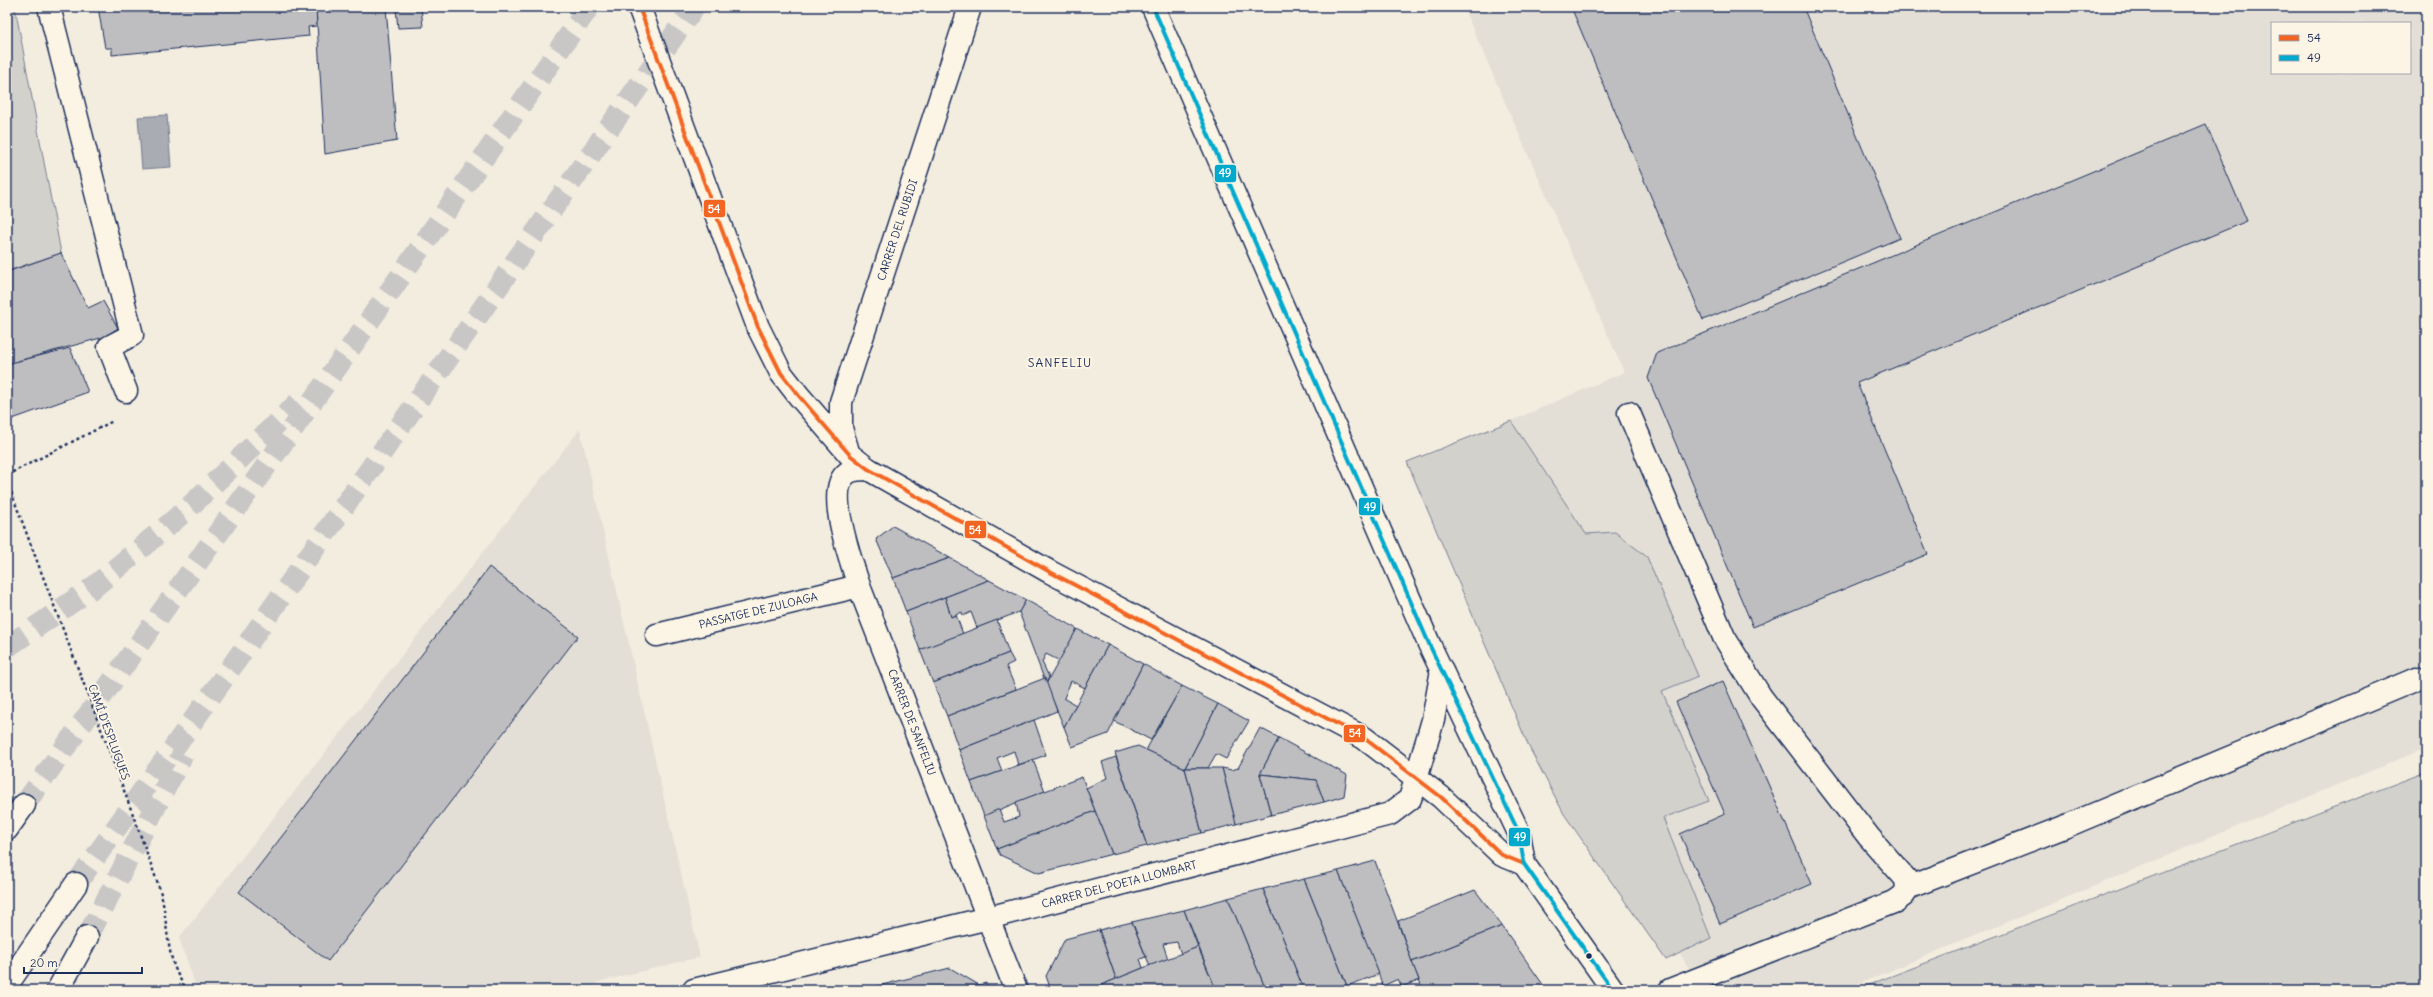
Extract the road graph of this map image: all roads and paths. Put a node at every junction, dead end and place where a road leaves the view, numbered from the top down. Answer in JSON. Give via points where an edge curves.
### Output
{"nodes":[{"id":1,"x":49,"y":7,"type":"edge"},
{"id":2,"x":639,"y":7,"type":"edge"},
{"id":3,"x":970,"y":7,"type":"edge"},
{"id":4,"x":1153,"y":7,"type":"edge"},
{"id":5,"x":126,"y":391,"type":"joint"},
{"id":6,"x":1629,"y":413,"type":"dead end"},
{"id":7,"x":850,"y":455,"type":"junction"},
{"id":8,"x":868,"y":469,"type":"junction"},
{"id":9,"x":7,"y":475,"type":"edge"},
{"id":10,"x":7,"y":481,"type":"edge"},
{"id":11,"x":859,"y":586,"type":"junction"},
{"id":12,"x":657,"y":635,"type":"dead end"},
{"id":13,"x":1442,"y":670,"type":"junction"},
{"id":14,"x":2416,"y":679,"type":"dead end"},
{"id":15,"x":1416,"y":778,"type":"junction"},
{"id":16,"x":24,"y":805,"type":"tunnel mouth"},
{"id":17,"x":7,"y":829,"type":"edge"},
{"id":18,"x":1524,"y":864,"type":"junction"},
{"id":19,"x":76,"y":884,"type":"tunnel mouth"},
{"id":20,"x":1907,"y":888,"type":"junction"},
{"id":21,"x":988,"y":918,"type":"junction"},
{"id":22,"x":87,"y":937,"type":"tunnel mouth"},
{"id":23,"x":7,"y":985,"type":"edge"},
{"id":24,"x":58,"y":990,"type":"edge"},
{"id":25,"x":188,"y":990,"type":"edge"},
{"id":26,"x":694,"y":990,"type":"edge"},
{"id":27,"x":1016,"y":990,"type":"edge"},
{"id":28,"x":1613,"y":990,"type":"edge"},
{"id":29,"x":1670,"y":990,"type":"edge"}],
"edges":[{"from":1,"to":5,"type":"main road","via":[[132,335],[110,347]]},
{"from":2,"to":7,"type":"main road","via":[[758,327],[781,373]]},
{"from":3,"to":7,"type":"main road","name":"CARRER DEL RUBIDI","via":[[841,402],[841,428]]},
{"from":4,"to":13,"type":"main road"},
{"from":5,"to":9,"type":"path","via":[[127,414]]},
{"from":6,"to":20,"type":"main road","via":[[1724,637],[1761,697],[1869,837],[1906,879]]},
{"from":7,"to":8,"type":"main road"},
{"from":8,"to":11,"type":"main road","name":"CARRER DE SANFELIU","via":[[855,469],[846,473],[836,494],[844,537]]},
{"from":8,"to":15,"type":"main road","via":[[1050,572],[1364,738]]},
{"from":10,"to":25,"type":"path","name":"CAMÍ D'ESPLUGUES","via":[[159,889],[172,961]]},
{"from":11,"to":12,"type":"main road","name":"PASSATGE DE ZULOAGA"},
{"from":11,"to":21,"type":"main road","name":"CARRER DE SANFELIU"},
{"from":13,"to":15,"type":"main road","name":"CARRER DEL POETA LLOMBART","via":[[1433,720]]},
{"from":13,"to":18,"type":"main road","via":[[1519,833]]},
{"from":14,"to":20,"type":"main road","via":[[2064,827]]},
{"from":15,"to":18,"type":"main road","via":[[1441,797],[1502,855]]},
{"from":15,"to":21,"type":"main road","name":"CARRER DEL POETA LLOMBART","via":[[1410,799],[1390,814]]},
{"from":16,"to":17,"type":"main road"},
{"from":18,"to":28,"type":"main road"},
{"from":19,"to":23,"type":"main road"},
{"from":20,"to":29,"type":"main road","via":[[1904,895],[1896,901]]},
{"from":21,"to":26,"type":"main road","name":"CARRER DEL POETA LLOMBART"},
{"from":21,"to":27,"type":"main road","name":"CARRER DE SANFELIU"},
{"from":22,"to":24,"type":"main road"}]}
